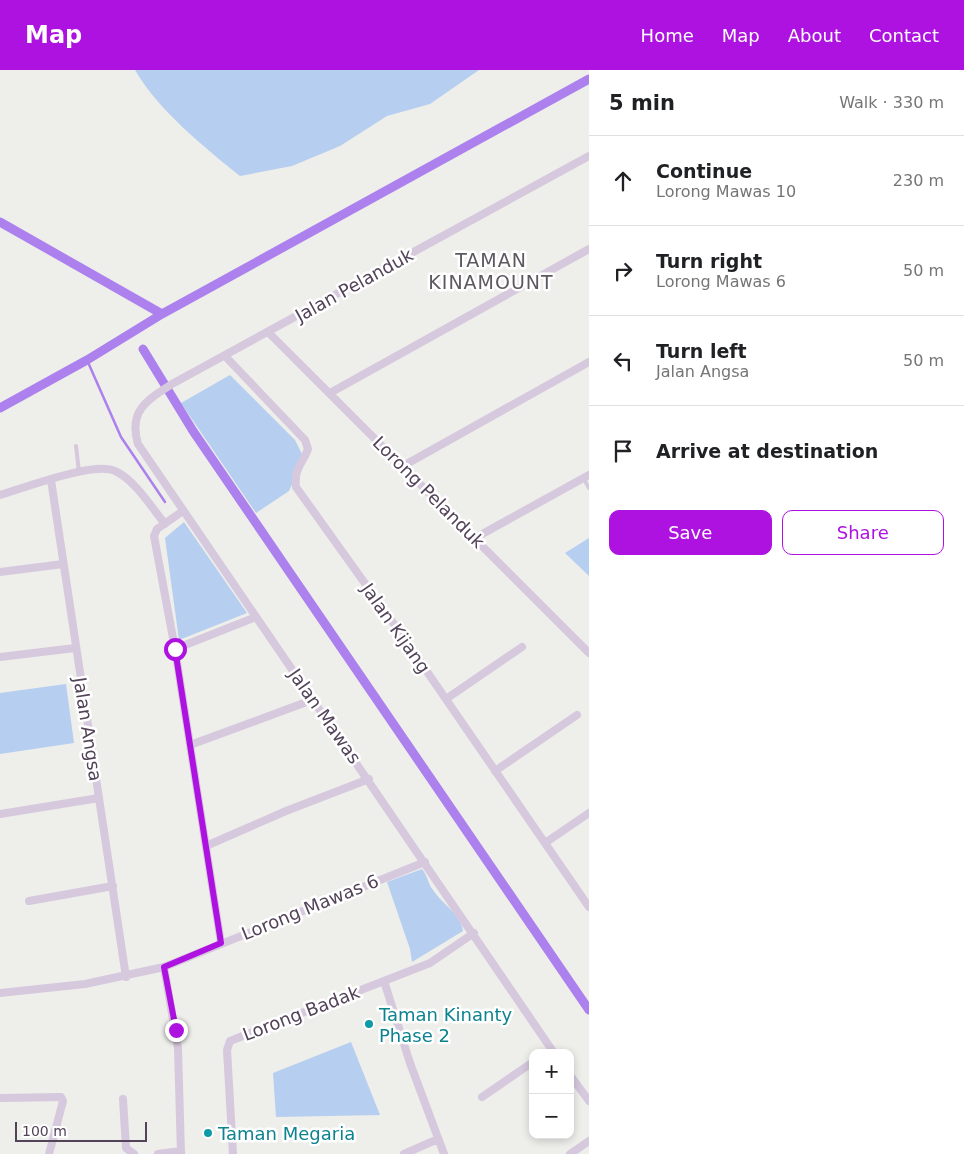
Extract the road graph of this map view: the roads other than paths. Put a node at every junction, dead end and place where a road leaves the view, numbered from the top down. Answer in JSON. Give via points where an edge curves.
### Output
{"nodes":[{"id":1,"x":589,"y":156,"type":"edge"},
{"id":2,"x":589,"y":249,"type":"edge"},
{"id":3,"x":268,"y":332,"type":"junction"},
{"id":4,"x":225,"y":356,"type":"junction"},
{"id":5,"x":589,"y":362,"type":"edge"},
{"id":6,"x":172,"y":384,"type":"joint"},
{"id":7,"x":330,"y":392,"type":"junction"},
{"id":8,"x":76,"y":446,"type":"dead end"},
{"id":9,"x":403,"y":466,"type":"junction"},
{"id":10,"x":79,"y":472,"type":"junction"},
{"id":11,"x":586,"y":477,"type":"edge"},
{"id":12,"x":51,"y":480,"type":"junction"},
{"id":13,"x":589,"y":488,"type":"edge"},
{"id":14,"x":0,"y":495,"type":"edge"},
{"id":15,"x":183,"y":512,"type":"junction"},
{"id":16,"x":165,"y":524,"type":"junction"},
{"id":17,"x":475,"y":538,"type":"junction"},
{"id":18,"x":63,"y":564,"type":"junction"},
{"id":19,"x":0,"y":572,"type":"edge"},
{"id":20,"x":256,"y":617,"type":"junction"},
{"id":21,"x":522,"y":647,"type":"dead end"},
{"id":22,"x":75,"y":648,"type":"junction"},
{"id":23,"x":175,"y":649,"type":"junction"},
{"id":24,"x":589,"y":652,"type":"edge"},
{"id":25,"x":0,"y":658,"type":"edge"},
{"id":26,"x":312,"y":700,"type":"junction"},
{"id":27,"x":446,"y":700,"type":"junction"},
{"id":28,"x":577,"y":715,"type":"dead end"},
{"id":29,"x":190,"y":745,"type":"junction"},
{"id":30,"x":495,"y":771,"type":"junction"},
{"id":31,"x":369,"y":779,"type":"junction"},
{"id":32,"x":99,"y":798,"type":"junction"},
{"id":33,"x":589,"y":813,"type":"edge"},
{"id":34,"x":0,"y":814,"type":"edge"},
{"id":35,"x":545,"y":843,"type":"junction"},
{"id":36,"x":206,"y":846,"type":"junction"},
{"id":37,"x":425,"y":862,"type":"junction"},
{"id":38,"x":113,"y":886,"type":"junction"},
{"id":39,"x":29,"y":901,"type":"dead end"},
{"id":40,"x":589,"y":907,"type":"edge"},
{"id":41,"x":474,"y":933,"type":"junction"},
{"id":42,"x":221,"y":943,"type":"junction"},
{"id":43,"x":164,"y":967,"type":"junction"},
{"id":44,"x":126,"y":977,"type":"junction"},
{"id":45,"x":384,"y":981,"type":"junction"},
{"id":46,"x":0,"y":993,"type":"edge"},
{"id":47,"x":550,"y":1049,"type":"edge"},
{"id":48,"x":529,"y":1065,"type":"edge"},
{"id":49,"x":574,"y":1080,"type":"edge"},
{"id":50,"x":482,"y":1096,"type":"dead end"},
{"id":51,"x":0,"y":1098,"type":"edge"},
{"id":52,"x":122,"y":1099,"type":"dead end"},
{"id":53,"x":589,"y":1101,"type":"edge"},
{"id":54,"x":438,"y":1139,"type":"junction"},
{"id":55,"x":589,"y":1141,"type":"edge"},
{"id":56,"x":181,"y":1152,"type":"edge"},
{"id":57,"x":49,"y":1154,"type":"edge"},
{"id":58,"x":134,"y":1154,"type":"edge"},
{"id":59,"x":158,"y":1154,"type":"edge"},
{"id":60,"x":233,"y":1154,"type":"edge"},
{"id":61,"x":406,"y":1154,"type":"edge"},
{"id":62,"x":444,"y":1154,"type":"edge"},
{"id":63,"x":570,"y":1154,"type":"edge"}],
"edges":[{"from":1,"to":3,"type":"street","name":"Jalan Pelanduk"},
{"from":2,"to":7,"type":"street"},
{"from":3,"to":4,"type":"street","name":"Jalan Pelanduk"},
{"from":3,"to":7,"type":"street","name":"Lorong Pelanduk"},
{"from":4,"to":6,"type":"street","name":"Jalan Pelanduk"},
{"from":4,"to":27,"type":"street","name":"Jalan Kijang","via":[[305,440],[308,449],[295,475],[296,487]]},
{"from":5,"to":9,"type":"street"},
{"from":6,"to":15,"type":"street","name":"Jalan Mawas","via":[[148,399],[136,421],[138,444]]},
{"from":7,"to":9,"type":"street","name":"Lorong Pelanduk"},
{"from":8,"to":10,"type":"lane"},
{"from":9,"to":17,"type":"street","name":"Lorong Pelanduk"},
{"from":10,"to":12,"type":"street"},
{"from":10,"to":16,"type":"street","via":[[103,468],[123,475]]},
{"from":11,"to":13,"type":"lane"},
{"from":11,"to":17,"type":"street"},
{"from":12,"to":14,"type":"street"},
{"from":12,"to":18,"type":"street","name":"Jalan Angsa"},
{"from":15,"to":16,"type":"street"},
{"from":15,"to":20,"type":"street","name":"Jalan Mawas"},
{"from":16,"to":23,"type":"street","via":[[157,529],[154,536]]},
{"from":17,"to":24,"type":"street","name":"Lorong Pelanduk"},
{"from":18,"to":19,"type":"street"},
{"from":18,"to":22,"type":"street","name":"Jalan Angsa"},
{"from":20,"to":23,"type":"street"},
{"from":20,"to":26,"type":"street","name":"Jalan Mawas"},
{"from":21,"to":27,"type":"street"},
{"from":22,"to":25,"type":"street"},
{"from":22,"to":32,"type":"street","name":"Jalan Angsa"},
{"from":23,"to":29,"type":"street"},
{"from":26,"to":29,"type":"street"},
{"from":26,"to":31,"type":"street","name":"Jalan Mawas"},
{"from":27,"to":30,"type":"street","name":"Jalan Kijang"},
{"from":28,"to":30,"type":"street"},
{"from":29,"to":36,"type":"street"},
{"from":30,"to":35,"type":"street","name":"Jalan Kijang"},
{"from":31,"to":36,"type":"street"},
{"from":31,"to":37,"type":"street","name":"Jalan Mawas"},
{"from":32,"to":34,"type":"street"},
{"from":32,"to":38,"type":"street","name":"Jalan Angsa"},
{"from":33,"to":35,"type":"street"},
{"from":35,"to":40,"type":"street","name":"Jalan Kijang"},
{"from":36,"to":42,"type":"street"},
{"from":37,"to":41,"type":"street","name":"Jalan Mawas"},
{"from":37,"to":42,"type":"street","name":"Lorong Mawas 6"},
{"from":38,"to":39,"type":"street"},
{"from":38,"to":44,"type":"street","name":"Jalan Angsa"},
{"from":41,"to":45,"type":"street","name":"Lorong Badak","via":[[430,963]]},
{"from":41,"to":47,"type":"street","name":"Jalan Mawas"},
{"from":42,"to":43,"type":"street","name":"Lorong Mawas 6"},
{"from":43,"to":44,"type":"street","name":"Lorong Mawas 6"},
{"from":43,"to":56,"type":"street","via":[[178,1048]]},
{"from":44,"to":46,"type":"street","name":"Lorong Mawas 6","via":[[55,989]]},
{"from":45,"to":54,"type":"street"},
{"from":45,"to":60,"type":"street","name":"Lorong Badak","via":[[227,1044]]},
{"from":48,"to":50,"type":"street"},
{"from":49,"to":53,"type":"street"},
{"from":51,"to":57,"type":"street","via":[[61,1097]]},
{"from":52,"to":58,"type":"street","via":[[126,1148]]},
{"from":54,"to":61,"type":"street"},
{"from":54,"to":62,"type":"street"},
{"from":55,"to":63,"type":"street"},
{"from":56,"to":59,"type":"street"}]}
